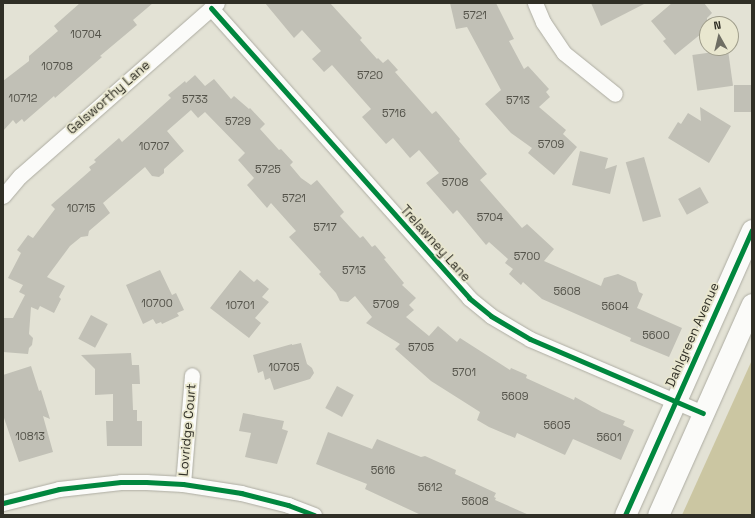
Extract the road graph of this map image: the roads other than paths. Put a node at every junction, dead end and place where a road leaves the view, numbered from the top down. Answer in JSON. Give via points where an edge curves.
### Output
{"nodes":[{"id":1,"x":535,"y":3,"type":"edge"},
{"id":2,"x":214,"y":5,"type":"edge"},
{"id":3,"x":615,"y":94,"type":"dead end"},
{"id":4,"x":3,"y":196,"type":"edge"},
{"id":5,"x":752,"y":230,"type":"edge"},
{"id":6,"x":752,"y":304,"type":"edge"},
{"id":7,"x":192,"y":375,"type":"dead end"},
{"id":8,"x":676,"y":402,"type":"junction"},
{"id":9,"x":703,"y":413,"type":"junction"},
{"id":10,"x":183,"y":484,"type":"junction"},
{"id":11,"x":3,"y":503,"type":"edge"},
{"id":12,"x":314,"y":515,"type":"edge"},
{"id":13,"x":625,"y":515,"type":"edge"},
{"id":14,"x":658,"y":515,"type":"edge"}],
"edges":[{"from":1,"to":3,"type":"street","via":[[543,22],[564,53]]},
{"from":2,"to":4,"type":"street","name":"Galsworthy Lane","via":[[20,176]]},
{"from":2,"to":8,"type":"street","name":"Trelawney Lane","via":[[469,298],[491,316],[530,339]]},
{"from":5,"to":8,"type":"street","name":"Dahlgreen Avenue"},
{"from":6,"to":9,"type":"street"},
{"from":7,"to":10,"type":"street","name":"Lovridge Court"},
{"from":8,"to":9,"type":"street","name":"Trelawney Lane"},
{"from":8,"to":13,"type":"street","name":"Dahlgreen Avenue"},
{"from":9,"to":14,"type":"street"},
{"from":10,"to":11,"type":"street","via":[[121,482],[89,485]]},
{"from":10,"to":12,"type":"street","via":[[241,493]]}]}
